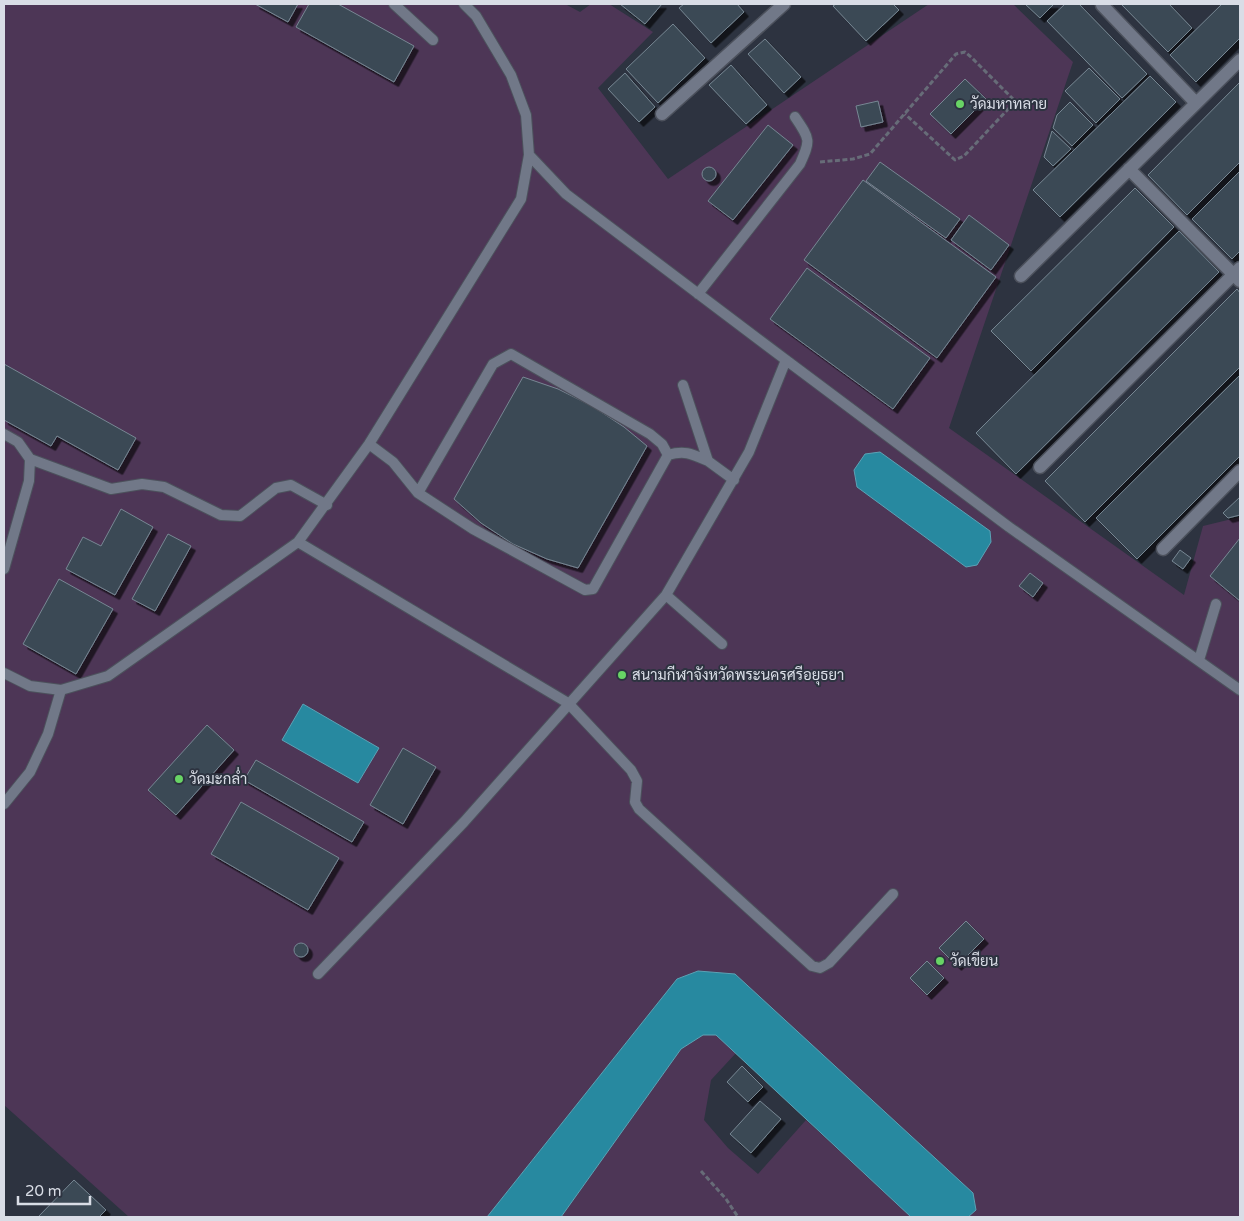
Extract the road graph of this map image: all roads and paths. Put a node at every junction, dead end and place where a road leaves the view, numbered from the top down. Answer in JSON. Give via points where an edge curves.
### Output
{"nodes":[{"id":1,"x":394,"y":4,"type":"edge"},
{"id":2,"x":464,"y":4,"type":"edge"},
{"id":3,"x":784,"y":4,"type":"edge"},
{"id":4,"x":1102,"y":5,"type":"edge"},
{"id":5,"x":433,"y":40,"type":"dead end"},
{"id":6,"x":1240,"y":60,"type":"edge"},
{"id":7,"x":1196,"y":103,"type":"junction"},
{"id":8,"x":662,"y":114,"type":"dead end"},
{"id":9,"x":905,"y":114,"type":"junction"},
{"id":10,"x":795,"y":117,"type":"dead end"},
{"id":11,"x":529,"y":155,"type":"junction"},
{"id":12,"x":800,"y":164,"type":"junction"},
{"id":13,"x":1129,"y":169,"type":"junction"},
{"id":14,"x":1238,"y":274,"type":"edge"},
{"id":15,"x":1021,"y":276,"type":"dead end"},
{"id":16,"x":698,"y":294,"type":"junction"},
{"id":17,"x":786,"y":360,"type":"junction"},
{"id":18,"x":683,"y":385,"type":"dead end"},
{"id":19,"x":4,"y":434,"type":"edge"},
{"id":20,"x":369,"y":444,"type":"junction"},
{"id":21,"x":668,"y":455,"type":"junction"},
{"id":22,"x":30,"y":459,"type":"junction"},
{"id":23,"x":708,"y":461,"type":"junction"},
{"id":24,"x":1040,"y":467,"type":"dead end"},
{"id":25,"x":1240,"y":472,"type":"edge"},
{"id":26,"x":734,"y":480,"type":"junction"},
{"id":27,"x":418,"y":493,"type":"junction"},
{"id":28,"x":327,"y":504,"type":"junction"},
{"id":29,"x":298,"y":542,"type":"junction"},
{"id":30,"x":1163,"y":549,"type":"dead end"},
{"id":31,"x":4,"y":569,"type":"edge"},
{"id":32,"x":666,"y":595,"type":"junction"},
{"id":33,"x":1216,"y":604,"type":"dead end"},
{"id":34,"x":722,"y":644,"type":"dead end"},
{"id":35,"x":1199,"y":660,"type":"junction"},
{"id":36,"x":4,"y":672,"type":"edge"},
{"id":37,"x":61,"y":690,"type":"junction"},
{"id":38,"x":1240,"y":690,"type":"edge"},
{"id":39,"x":568,"y":703,"type":"junction"},
{"id":40,"x":4,"y":804,"type":"edge"},
{"id":41,"x":893,"y":894,"type":"dead end"},
{"id":42,"x":318,"y":974,"type":"dead end"},
{"id":43,"x":701,"y":1171,"type":"dead end"},
{"id":44,"x":738,"y":1217,"type":"edge"}],
"edges":[{"from":1,"to":5,"type":"lane"},
{"from":2,"to":11,"type":"lane","via":[[476,16],[511,75],[526,115]]},
{"from":3,"to":8,"type":"street"},
{"from":4,"to":7,"type":"street"},
{"from":6,"to":7,"type":"street"},
{"from":7,"to":13,"type":"street"},
{"from":9,"to":9,"type":"path","via":[[956,54],[965,52],[1014,100],[964,156],[956,160]]},
{"from":9,"to":12,"type":"path","via":[[870,154],[853,159]]},
{"from":10,"to":12,"type":"lane","via":[[807,135],[807,147]]},
{"from":11,"to":16,"type":"lane","via":[[566,194]]},
{"from":11,"to":20,"type":"lane","via":[[521,199]]},
{"from":12,"to":16,"type":"lane"},
{"from":13,"to":14,"type":"street"},
{"from":13,"to":15,"type":"street"},
{"from":14,"to":24,"type":"street"},
{"from":16,"to":17,"type":"lane"},
{"from":17,"to":26,"type":"lane","via":[[749,452]]},
{"from":17,"to":35,"type":"lane","via":[[1009,527]]},
{"from":18,"to":23,"type":"lane"},
{"from":19,"to":22,"type":"lane","via":[[18,442]]},
{"from":20,"to":27,"type":"lane","via":[[393,462]]},
{"from":20,"to":28,"type":"lane"},
{"from":21,"to":23,"type":"lane","via":[[680,452]]},
{"from":21,"to":27,"type":"lane","via":[[593,589],[586,590],[473,529]]},
{"from":21,"to":27,"type":"lane","via":[[662,444],[650,434],[511,354],[493,364]]},
{"from":22,"to":28,"type":"lane","via":[[111,489],[142,484],[164,487],[221,515],[240,516],[276,488],[290,485]]},
{"from":22,"to":31,"type":"lane","via":[[28,481]]},
{"from":23,"to":26,"type":"lane"},
{"from":25,"to":30,"type":"street"},
{"from":26,"to":32,"type":"lane"},
{"from":28,"to":29,"type":"lane"},
{"from":29,"to":37,"type":"lane","via":[[108,676]]},
{"from":29,"to":39,"type":"lane"},
{"from":32,"to":34,"type":"lane"},
{"from":32,"to":39,"type":"lane"},
{"from":33,"to":35,"type":"lane"},
{"from":35,"to":38,"type":"lane"},
{"from":36,"to":37,"type":"lane","via":[[30,686]]},
{"from":37,"to":40,"type":"lane","via":[[48,734],[30,772]]},
{"from":39,"to":41,"type":"lane","via":[[631,770],[637,781],[635,802],[639,809],[812,966],[820,968],[829,963]]},
{"from":39,"to":42,"type":"lane","via":[[464,822]]},
{"from":43,"to":44,"type":"path"}]}
